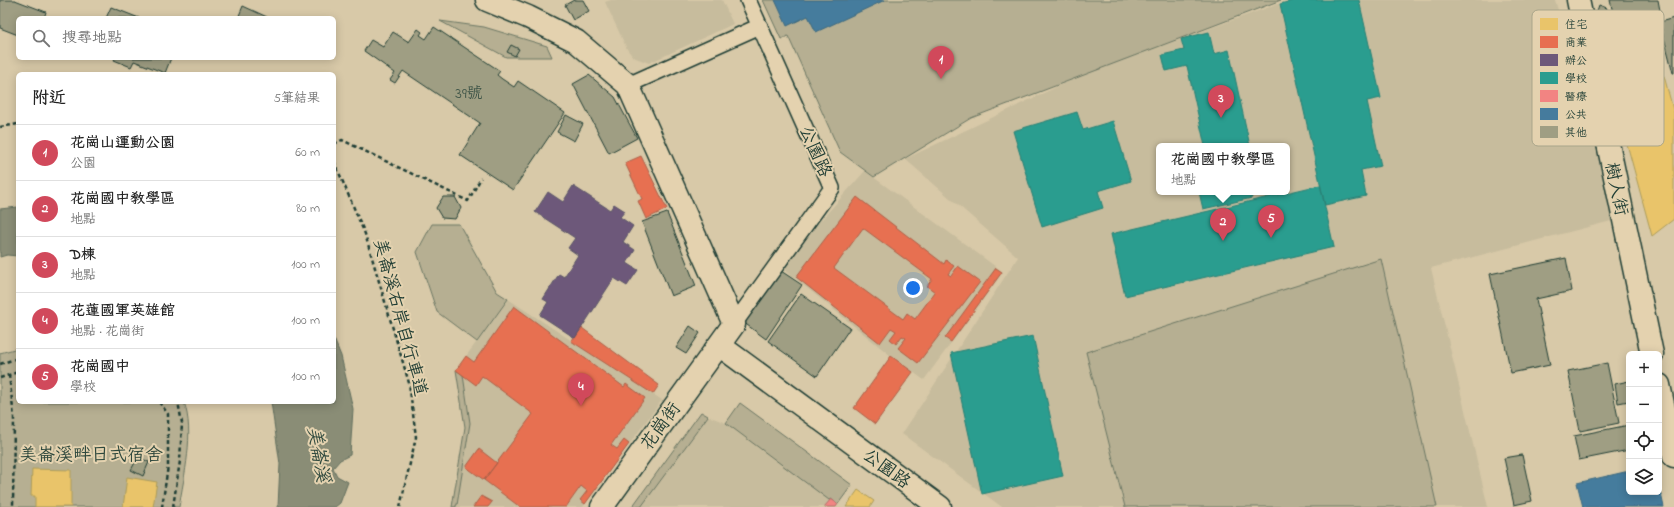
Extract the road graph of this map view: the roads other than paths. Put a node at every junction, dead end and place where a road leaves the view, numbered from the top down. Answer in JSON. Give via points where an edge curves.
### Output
{"nodes":[{"id":1,"x":487,"y":0,"type":"edge"},
{"id":2,"x":748,"y":0,"type":"edge"},
{"id":3,"x":1578,"y":0,"type":"edge"},
{"id":4,"x":1580,"y":10,"type":"edge"},
{"id":5,"x":760,"y":26,"type":"junction"},
{"id":6,"x":628,"y":85,"type":"junction"},
{"id":7,"x":1609,"y":146,"type":"edge"},
{"id":8,"x":734,"y":324,"type":"junction"},
{"id":9,"x":719,"y":345,"type":"junction"},
{"id":10,"x":1651,"y":351,"type":"edge"},
{"id":11,"x":1659,"y":387,"type":"edge"},
{"id":12,"x":1674,"y":456,"type":"edge"},
{"id":13,"x":602,"y":507,"type":"edge"},
{"id":14,"x":940,"y":507,"type":"edge"}],
"edges":[{"from":1,"to":6,"type":"street","via":[[576,41]]},
{"from":2,"to":5,"type":"lane","name":"公園路"},
{"from":3,"to":4,"type":"street","name":"樹人街"},
{"from":5,"to":6,"type":"lane"},
{"from":5,"to":8,"type":"lane","name":"公園路","via":[[832,188]]},
{"from":6,"to":8,"type":"street"},
{"from":7,"to":10,"type":"street","name":"樹人街"},
{"from":8,"to":9,"type":"street","name":"公園路"},
{"from":9,"to":13,"type":"street","name":"花崗街"},
{"from":9,"to":14,"type":"street","name":"公園路"},
{"from":11,"to":12,"type":"street"}]}
